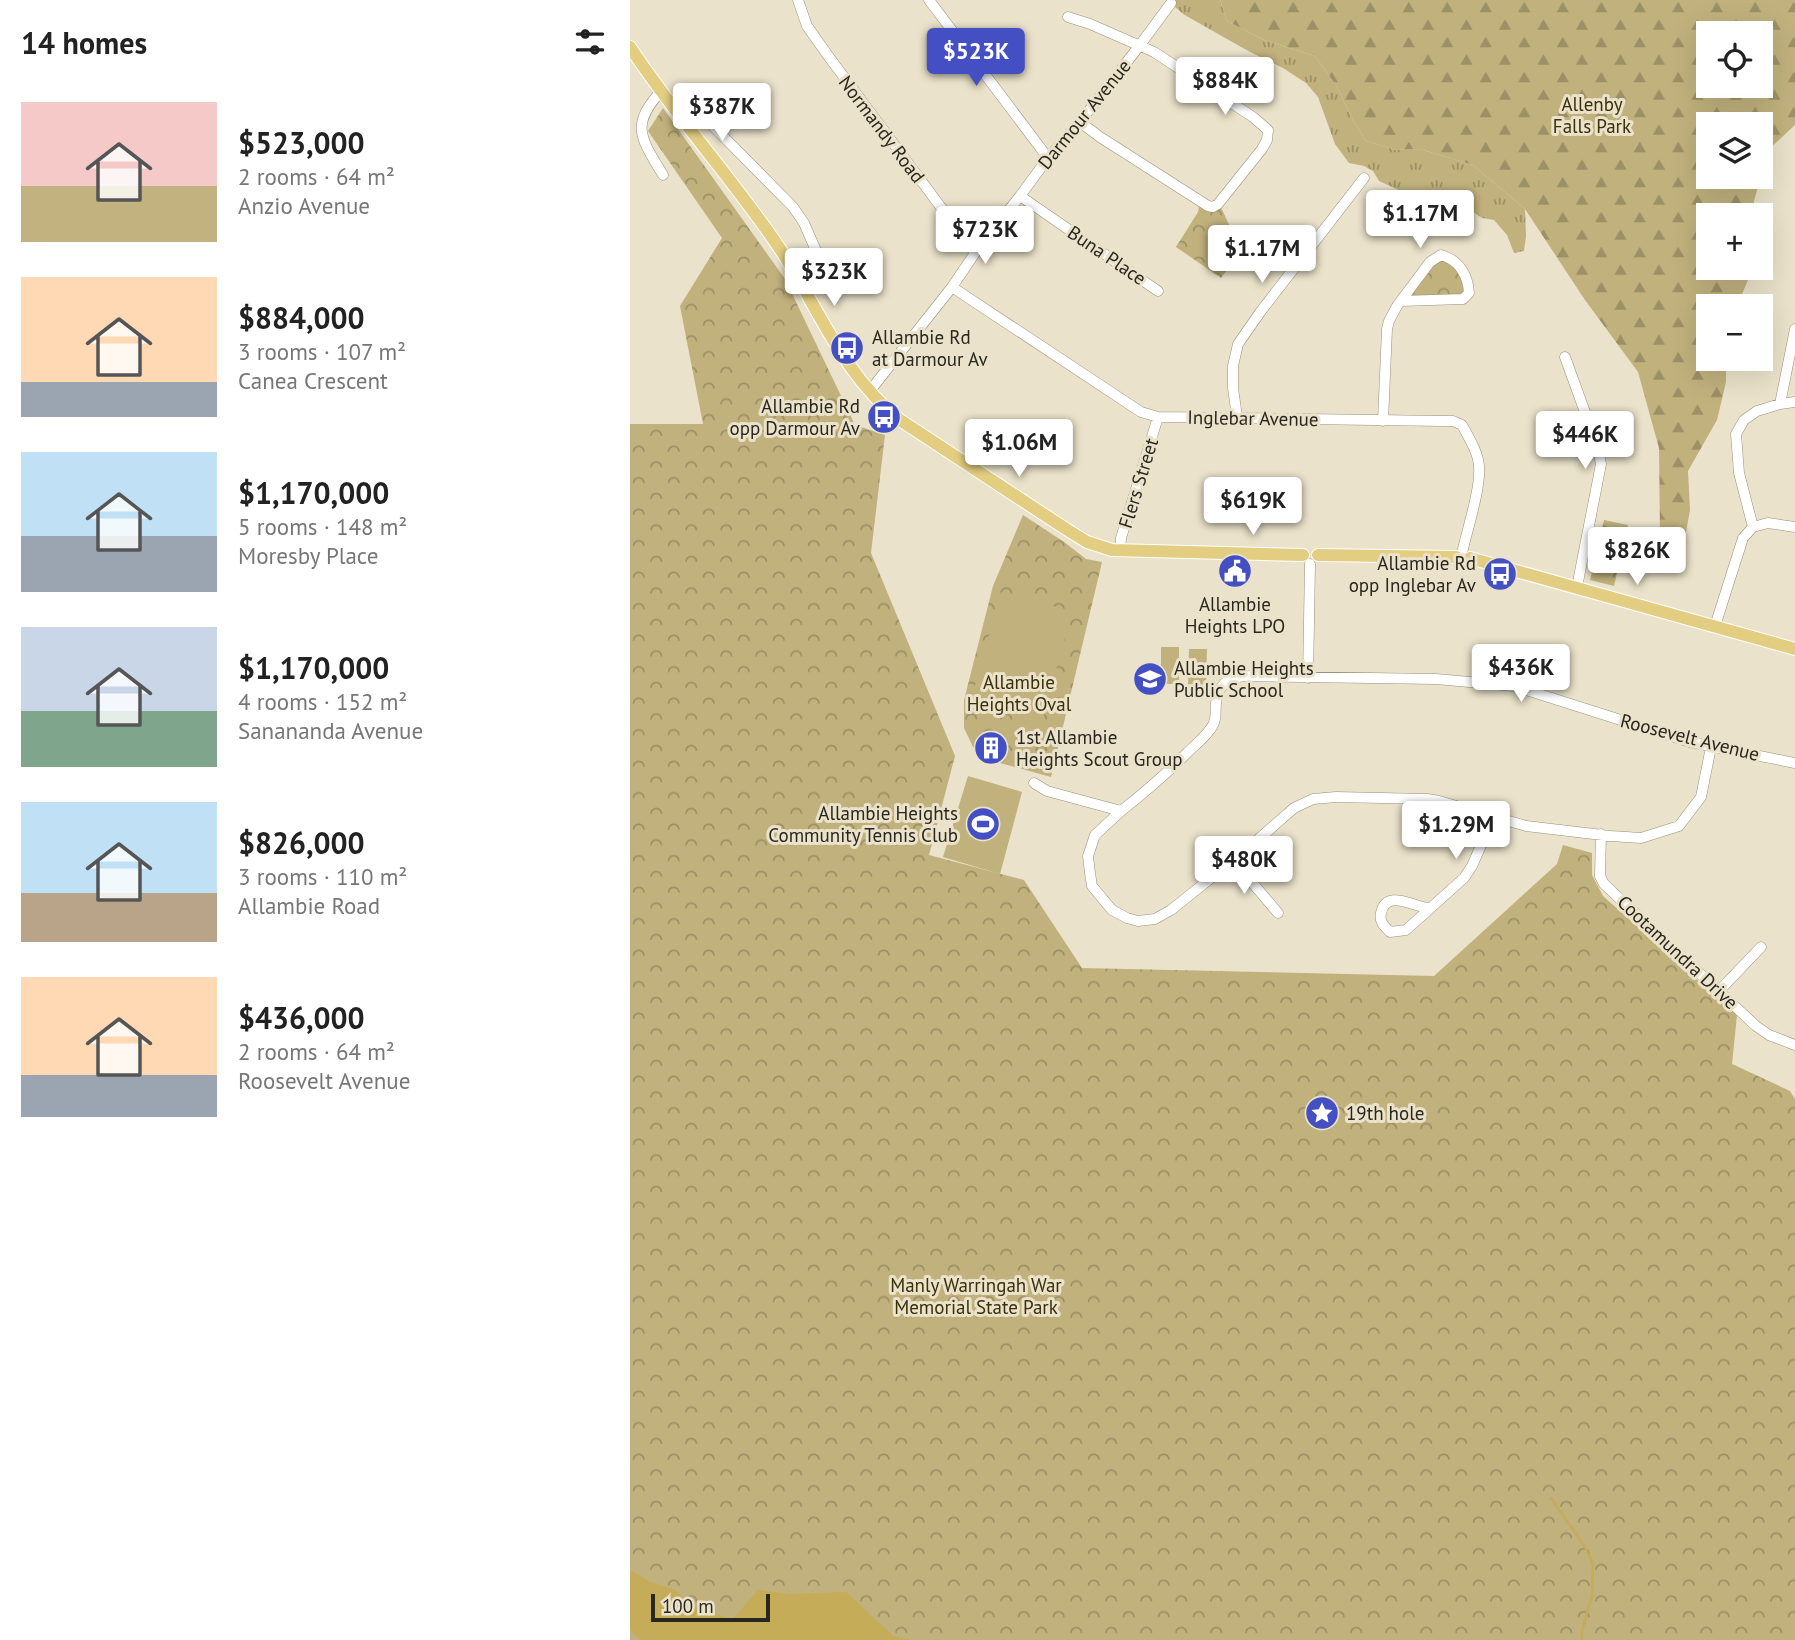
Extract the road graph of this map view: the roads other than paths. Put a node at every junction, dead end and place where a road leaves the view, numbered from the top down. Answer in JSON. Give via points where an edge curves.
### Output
{"nodes":[{"id":1,"x":799,"y":0,"type":"edge"},
{"id":2,"x":929,"y":0,"type":"edge"},
{"id":3,"x":1171,"y":3,"type":"dead end"},
{"id":4,"x":1068,"y":17,"type":"dead end"},
{"id":5,"x":1140,"y":45,"type":"junction"},
{"id":6,"x":630,"y":47,"type":"edge"},
{"id":7,"x":662,"y":90,"type":"junction"},
{"id":8,"x":686,"y":122,"type":"junction"},
{"id":9,"x":1080,"y":122,"type":"junction"},
{"id":10,"x":1048,"y":158,"type":"junction"},
{"id":11,"x":663,"y":175,"type":"dead end"},
{"id":12,"x":1364,"y":178,"type":"dead end"},
{"id":13,"x":1020,"y":196,"type":"junction"},
{"id":14,"x":975,"y":253,"type":"junction"},
{"id":15,"x":824,"y":269,"type":"dead end"},
{"id":16,"x":952,"y":288,"type":"junction"},
{"id":17,"x":1158,"y":290,"type":"dead end"},
{"id":18,"x":1401,"y":301,"type":"junction"},
{"id":19,"x":1795,"y":329,"type":"edge"},
{"id":20,"x":1565,"y":357,"type":"dead end"},
{"id":21,"x":869,"y":392,"type":"junction"},
{"id":22,"x":1795,"y":402,"type":"edge"},
{"id":23,"x":1780,"y":404,"type":"junction"},
{"id":24,"x":1158,"y":416,"type":"junction"},
{"id":25,"x":1237,"y":417,"type":"junction"},
{"id":26,"x":1384,"y":421,"type":"junction"},
{"id":27,"x":1753,"y":527,"type":"junction"},
{"id":28,"x":1795,"y":527,"type":"edge"},
{"id":29,"x":1120,"y":550,"type":"junction"},
{"id":30,"x":1463,"y":554,"type":"junction"},
{"id":31,"x":1310,"y":558,"type":"junction"},
{"id":32,"x":1577,"y":587,"type":"junction"},
{"id":33,"x":1715,"y":626,"type":"junction"},
{"id":34,"x":1795,"y":649,"type":"edge"},
{"id":35,"x":1308,"y":678,"type":"junction"},
{"id":36,"x":1711,"y":747,"type":"junction"},
{"id":37,"x":1795,"y":763,"type":"edge"},
{"id":38,"x":1034,"y":783,"type":"dead end"},
{"id":39,"x":1121,"y":811,"type":"junction"},
{"id":40,"x":1490,"y":815,"type":"junction"},
{"id":41,"x":1601,"y":834,"type":"junction"},
{"id":42,"x":1233,"y":860,"type":"junction"},
{"id":43,"x":1429,"y":908,"type":"junction"},
{"id":44,"x":1278,"y":913,"type":"dead end"},
{"id":45,"x":1761,"y":947,"type":"dead end"},
{"id":46,"x":1719,"y":991,"type":"junction"},
{"id":47,"x":1795,"y":1045,"type":"edge"}],
"edges":[{"from":1,"to":14,"type":"street","name":"Normandy Road","via":[[807,26]]},
{"from":2,"to":10,"type":"street"},
{"from":3,"to":5,"type":"street","name":"Darmour Avenue"},
{"from":4,"to":5,"type":"street"},
{"from":5,"to":9,"type":"street","name":"Darmour Avenue"},
{"from":5,"to":9,"type":"street","via":[[1253,117],[1268,130],[1262,149],[1218,204],[1208,206]]},
{"from":6,"to":7,"type":"main road"},
{"from":7,"to":8,"type":"main road"},
{"from":7,"to":11,"type":"street","via":[[640,115],[636,138]]},
{"from":8,"to":15,"type":"street","via":[[694,117],[711,124],[793,207]]},
{"from":8,"to":21,"type":"main road","via":[[779,247]]},
{"from":9,"to":10,"type":"street","name":"Darmour Avenue"},
{"from":10,"to":13,"type":"street","name":"Darmour Avenue"},
{"from":12,"to":25,"type":"street","via":[[1238,344],[1233,366]]},
{"from":13,"to":14,"type":"street","name":"Darmour Avenue"},
{"from":13,"to":17,"type":"street","name":"Buna Place"},
{"from":14,"to":16,"type":"street","name":"Darmour Avenue"},
{"from":16,"to":21,"type":"street","name":"Darmour Avenue"},
{"from":16,"to":24,"type":"street","name":"Inglebar Avenue","via":[[1141,412]]},
{"from":18,"to":18,"type":"street","via":[[1463,299],[1469,293],[1468,285],[1458,264],[1441,255],[1430,262]]},
{"from":18,"to":26,"type":"street","via":[[1387,329]]},
{"from":19,"to":23,"type":"street"},
{"from":20,"to":32,"type":"street","via":[[1601,464]]},
{"from":21,"to":29,"type":"main road","via":[[900,421],[1083,540]]},
{"from":22,"to":23,"type":"street"},
{"from":23,"to":27,"type":"street","via":[[1744,420],[1736,435],[1739,473]]},
{"from":24,"to":25,"type":"street","name":"Inglebar Avenue"},
{"from":24,"to":29,"type":"street","name":"Flers Street"},
{"from":25,"to":26,"type":"street","name":"Inglebar Avenue"},
{"from":26,"to":30,"type":"street","name":"Inglebar Avenue","via":[[1453,421],[1462,425],[1479,467]]},
{"from":27,"to":28,"type":"street","via":[[1768,523]]},
{"from":27,"to":33,"type":"street","via":[[1743,538]]},
{"from":29,"to":31,"type":"main road"},
{"from":30,"to":31,"type":"main road"},
{"from":30,"to":32,"type":"main road"},
{"from":31,"to":35,"type":"street"},
{"from":32,"to":33,"type":"main road"},
{"from":33,"to":34,"type":"main road"},
{"from":35,"to":36,"type":"street","name":"Roosevelt Avenue","via":[[1436,679],[1514,686]]},
{"from":35,"to":39,"type":"street","name":"Roosevelt Avenue","via":[[1230,678],[1222,686],[1213,726]]},
{"from":36,"to":37,"type":"street","name":"Roosevelt Avenue"},
{"from":36,"to":41,"type":"street","via":[[1701,797],[1679,826],[1641,838]]},
{"from":38,"to":39,"type":"street","via":[[1047,791]]},
{"from":39,"to":42,"type":"street","via":[[1095,835],[1088,856],[1092,886],[1112,910],[1127,918],[1155,919]]},
{"from":40,"to":41,"type":"street","via":[[1526,826]]},
{"from":40,"to":42,"type":"street","via":[[1427,799],[1313,799],[1294,808]]},
{"from":40,"to":43,"type":"street","via":[[1472,866]]},
{"from":41,"to":46,"type":"street","name":"Cootamundra Drive","via":[[1600,876],[1604,884]]},
{"from":42,"to":44,"type":"street"},
{"from":43,"to":43,"type":"street","via":[[1406,930],[1390,932],[1382,924],[1382,909],[1395,899]]},
{"from":45,"to":46,"type":"street"},
{"from":46,"to":47,"type":"street","name":"Cootamundra Drive","via":[[1756,1026]]}]}
